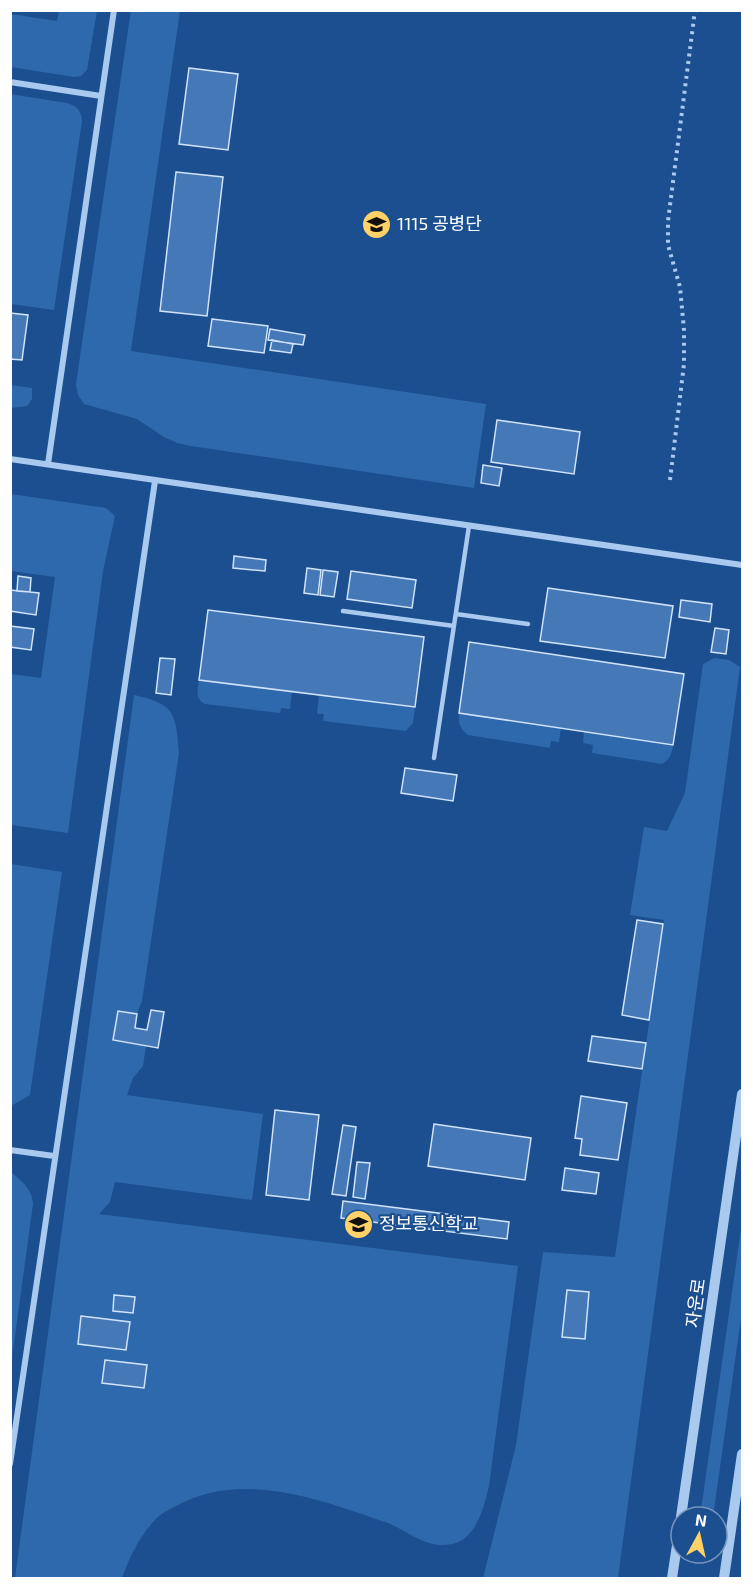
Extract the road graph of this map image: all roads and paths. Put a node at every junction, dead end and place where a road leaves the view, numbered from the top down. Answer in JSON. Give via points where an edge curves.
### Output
{"nodes":[{"id":1,"x":114,"y":10,"type":"edge"},
{"id":2,"x":695,"y":10,"type":"edge"},
{"id":3,"x":10,"y":82,"type":"edge"},
{"id":4,"x":101,"y":96,"type":"junction"},
{"id":5,"x":10,"y":459,"type":"edge"},
{"id":6,"x":48,"y":464,"type":"junction"},
{"id":7,"x":670,"y":480,"type":"dead end"},
{"id":8,"x":155,"y":481,"type":"junction"},
{"id":9,"x":469,"y":526,"type":"junction"},
{"id":10,"x":742,"y":565,"type":"edge"},
{"id":11,"x":343,"y":611,"type":"dead end"},
{"id":12,"x":456,"y":614,"type":"junction"},
{"id":13,"x":528,"y":624,"type":"dead end"},
{"id":14,"x":454,"y":626,"type":"junction"},
{"id":15,"x":434,"y":758,"type":"dead end"},
{"id":16,"x":742,"y":1094,"type":"edge"},
{"id":17,"x":10,"y":1150,"type":"edge"},
{"id":18,"x":54,"y":1156,"type":"junction"},
{"id":19,"x":742,"y":1454,"type":"edge"},
{"id":20,"x":10,"y":1464,"type":"edge"},
{"id":21,"x":683,"y":1505,"type":"edge"},
{"id":22,"x":724,"y":1578,"type":"edge"}],
"edges":[{"from":1,"to":4,"type":"street"},
{"from":2,"to":7,"type":"path","via":[[668,222],[668,245],[680,287],[684,330],[684,364]]},
{"from":3,"to":4,"type":"street"},
{"from":4,"to":6,"type":"street"},
{"from":5,"to":6,"type":"street"},
{"from":6,"to":8,"type":"street"},
{"from":8,"to":9,"type":"street"},
{"from":8,"to":18,"type":"street"},
{"from":9,"to":10,"type":"street"},
{"from":9,"to":12,"type":"lane"},
{"from":11,"to":14,"type":"lane"},
{"from":12,"to":13,"type":"lane"},
{"from":12,"to":14,"type":"lane"},
{"from":14,"to":15,"type":"lane"},
{"from":16,"to":21,"type":"street","name":"자운로"},
{"from":17,"to":18,"type":"street"},
{"from":18,"to":20,"type":"street"},
{"from":19,"to":22,"type":"street"}]}
